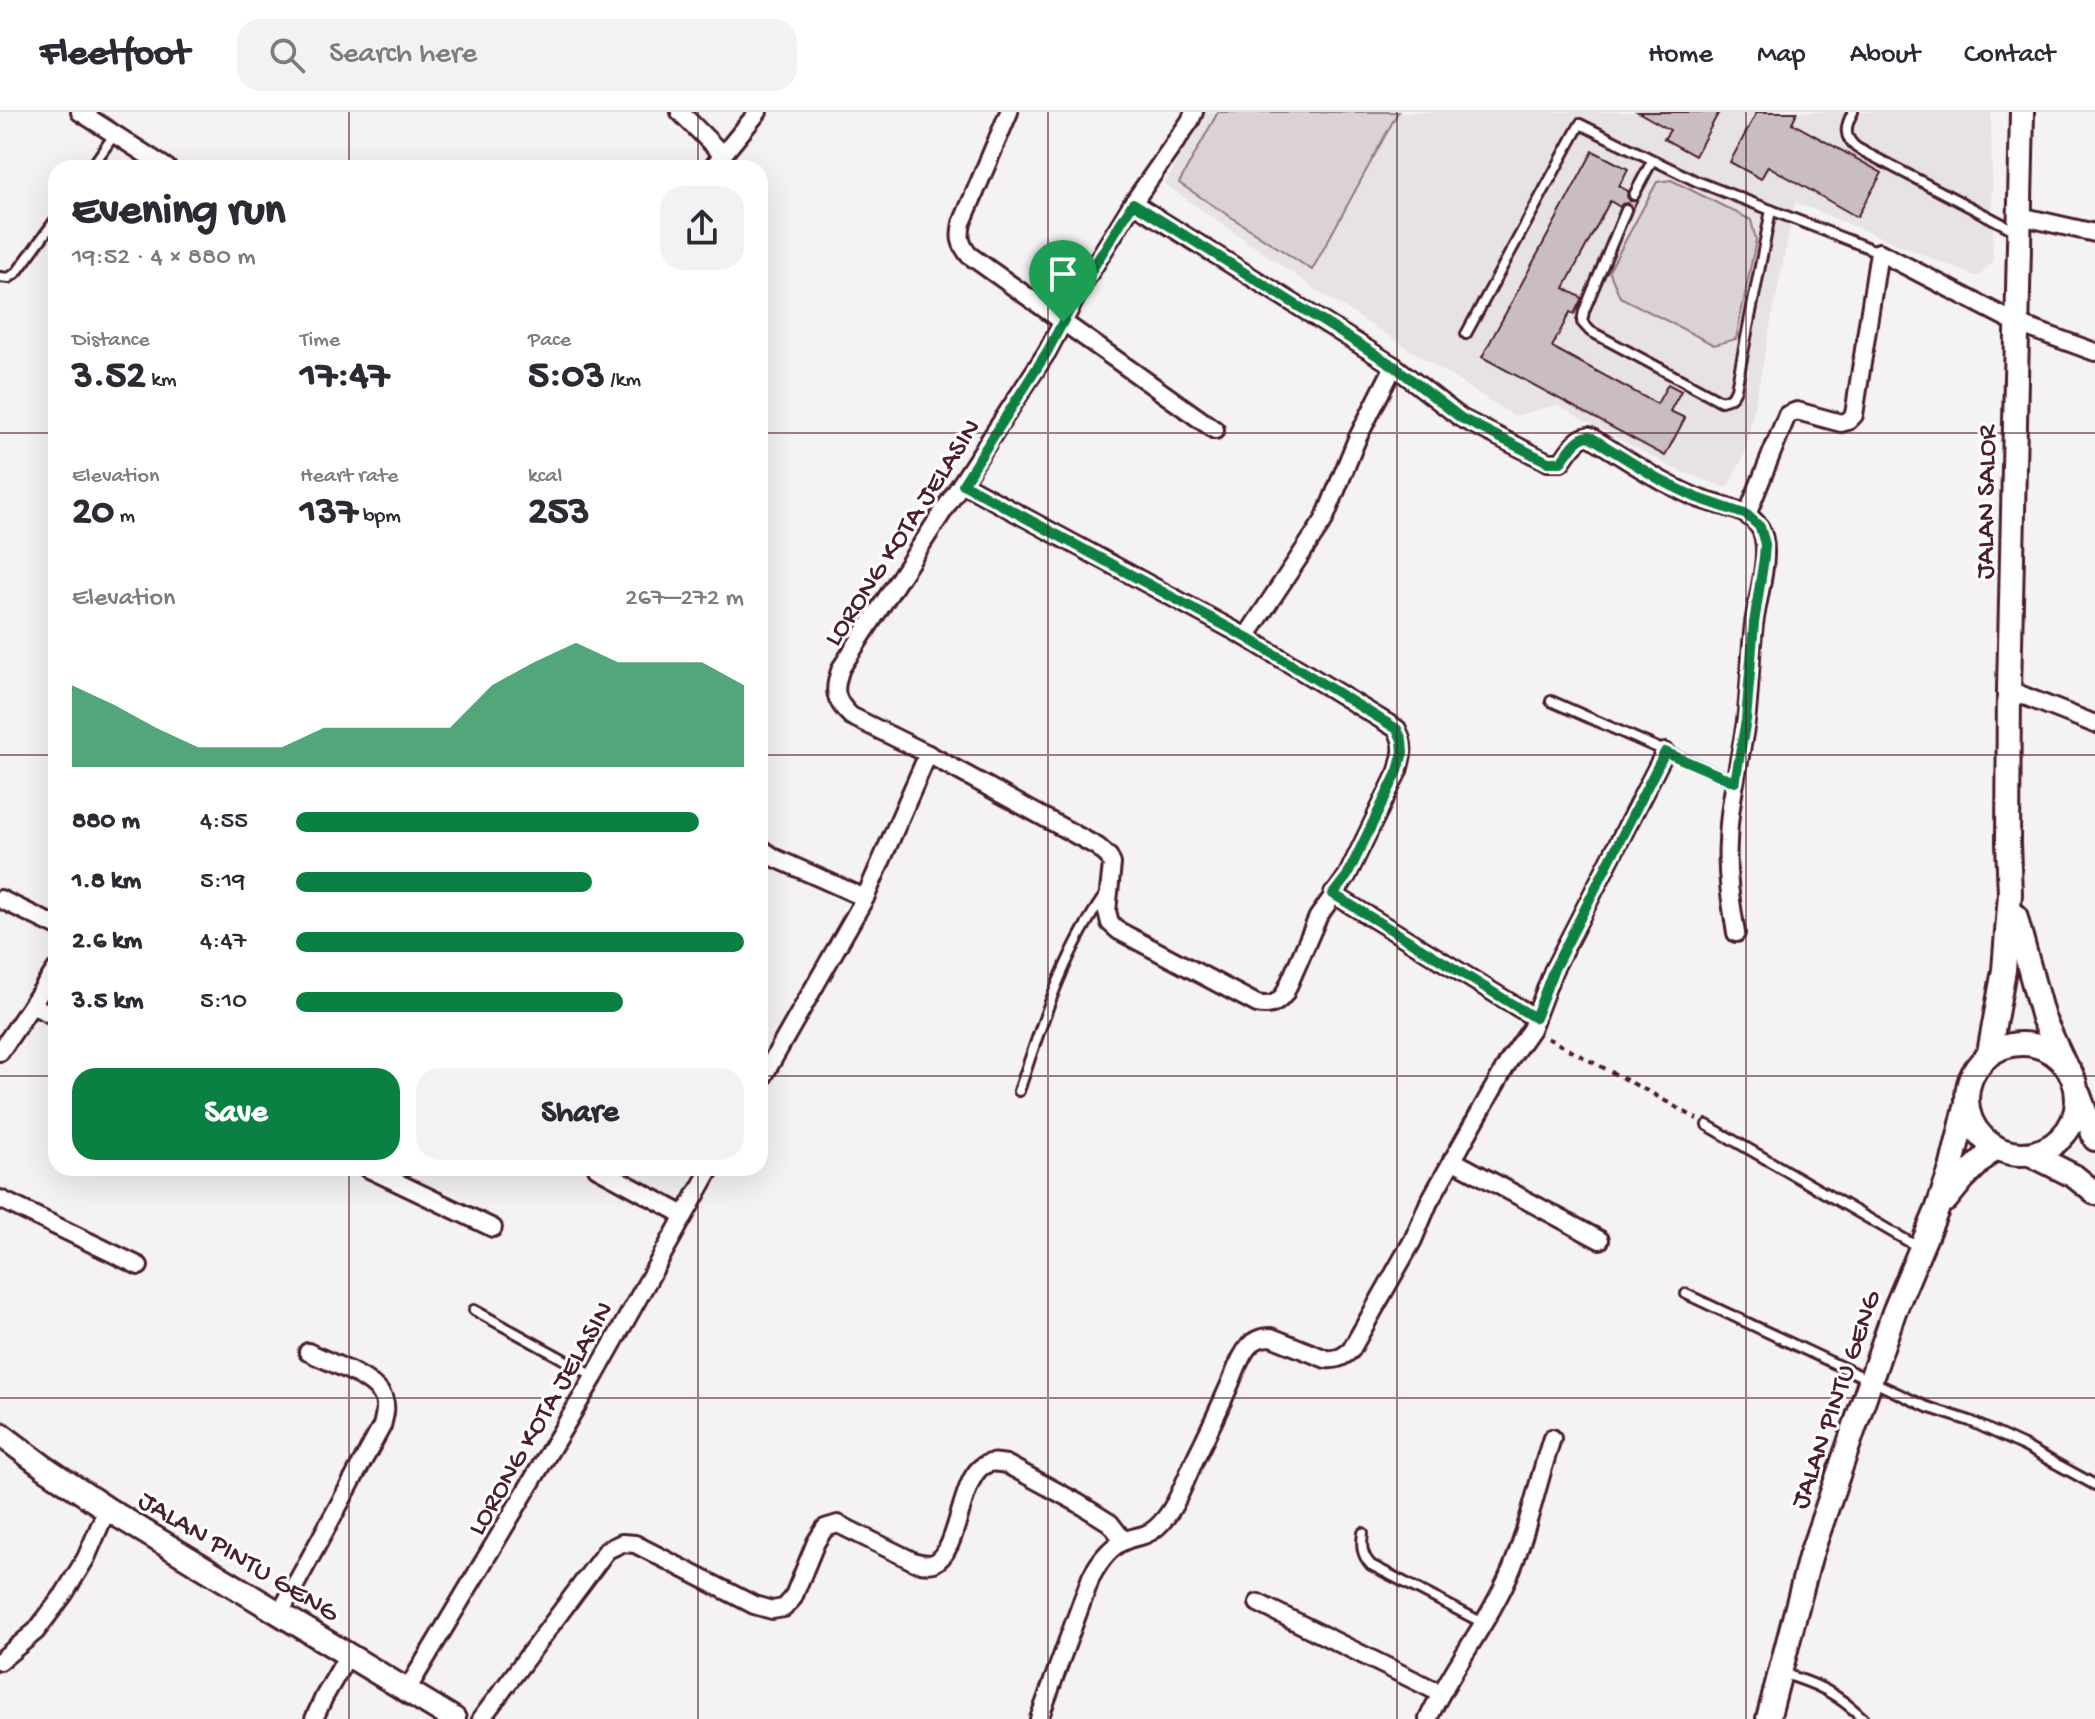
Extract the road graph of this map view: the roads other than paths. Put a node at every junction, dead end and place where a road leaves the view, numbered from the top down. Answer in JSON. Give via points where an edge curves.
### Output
{"nodes":[{"id":1,"x":80,"y":112,"type":"edge"},
{"id":2,"x":680,"y":112,"type":"edge"},
{"id":3,"x":758,"y":112,"type":"edge"},
{"id":4,"x":1009,"y":112,"type":"edge"},
{"id":5,"x":1194,"y":112,"type":"edge"},
{"id":6,"x":1853,"y":112,"type":"edge"},
{"id":7,"x":2022,"y":112,"type":"edge"},
{"id":8,"x":114,"y":134,"type":"junction"},
{"id":9,"x":96,"y":160,"type":"edge"},
{"id":10,"x":155,"y":160,"type":"edge"},
{"id":11,"x":716,"y":160,"type":"edge"},
{"id":12,"x":720,"y":160,"type":"edge"},
{"id":13,"x":1652,"y":161,"type":"junction"},
{"id":14,"x":1634,"y":195,"type":"dead end"},
{"id":15,"x":1133,"y":203,"type":"junction"},
{"id":16,"x":1626,"y":210,"type":"dead end"},
{"id":17,"x":1771,"y":210,"type":"junction"},
{"id":18,"x":2020,"y":224,"type":"junction"},
{"id":19,"x":48,"y":230,"type":"edge"},
{"id":20,"x":2095,"y":233,"type":"edge"},
{"id":21,"x":1879,"y":252,"type":"junction"},
{"id":22,"x":0,"y":277,"type":"edge"},
{"id":23,"x":1063,"y":322,"type":"junction"},
{"id":24,"x":2018,"y":324,"type":"junction"},
{"id":25,"x":1466,"y":334,"type":"dead end"},
{"id":26,"x":2095,"y":352,"type":"edge"},
{"id":27,"x":1394,"y":366,"type":"junction"},
{"id":28,"x":1215,"y":430,"type":"dead end"},
{"id":29,"x":963,"y":484,"type":"junction"},
{"id":30,"x":1747,"y":515,"type":"junction"},
{"id":31,"x":1246,"y":637,"type":"junction"},
{"id":32,"x":2009,"y":690,"type":"junction"},
{"id":33,"x":1551,"y":701,"type":"dead end"},
{"id":34,"x":2095,"y":724,"type":"edge"},
{"id":35,"x":1665,"y":752,"type":"junction"},
{"id":36,"x":928,"y":754,"type":"junction"},
{"id":37,"x":1735,"y":782,"type":"junction"},
{"id":38,"x":768,"y":853,"type":"edge"},
{"id":39,"x":1111,"y":886,"type":"junction"},
{"id":40,"x":1333,"y":894,"type":"junction"},
{"id":41,"x":2010,"y":894,"type":"junction"},
{"id":42,"x":865,"y":898,"type":"junction"},
{"id":43,"x":0,"y":899,"type":"edge"},
{"id":44,"x":48,"y":922,"type":"edge"},
{"id":45,"x":1736,"y":933,"type":"dead end"},
{"id":46,"x":48,"y":981,"type":"edge"},
{"id":47,"x":32,"y":1005,"type":"junction"},
{"id":48,"x":48,"y":1013,"type":"edge"},
{"id":49,"x":1533,"y":1024,"type":"junction"},
{"id":50,"x":0,"y":1052,"type":"edge"},
{"id":51,"x":1989,"y":1053,"type":"junction"},
{"id":52,"x":2062,"y":1059,"type":"junction"},
{"id":53,"x":768,"y":1068,"type":"edge"},
{"id":54,"x":1019,"y":1091,"type":"dead end"},
{"id":55,"x":2085,"y":1095,"type":"edge"},
{"id":56,"x":1967,"y":1103,"type":"junction"},
{"id":57,"x":1707,"y":1125,"type":"road end"},
{"id":58,"x":2095,"y":1139,"type":"edge"},
{"id":59,"x":1995,"y":1147,"type":"junction"},
{"id":60,"x":2030,"y":1154,"type":"junction"},
{"id":61,"x":1452,"y":1160,"type":"junction"},
{"id":62,"x":384,"y":1176,"type":"edge"},
{"id":63,"x":612,"y":1176,"type":"edge"},
{"id":64,"x":706,"y":1176,"type":"edge"},
{"id":65,"x":2095,"y":1193,"type":"edge"},
{"id":66,"x":0,"y":1199,"type":"edge"},
{"id":67,"x":1937,"y":1210,"type":"junction"},
{"id":68,"x":684,"y":1215,"type":"junction"},
{"id":69,"x":493,"y":1228,"type":"dead end"},
{"id":70,"x":1600,"y":1240,"type":"dead end"},
{"id":71,"x":1921,"y":1249,"type":"junction"},
{"id":72,"x":139,"y":1266,"type":"dead end"},
{"id":73,"x":1686,"y":1294,"type":"dead end"},
{"id":74,"x":474,"y":1310,"type":"dead end"},
{"id":75,"x":308,"y":1352,"type":"dead end"},
{"id":76,"x":594,"y":1377,"type":"junction"},
{"id":77,"x":1871,"y":1380,"type":"junction"},
{"id":78,"x":0,"y":1434,"type":"edge"},
{"id":79,"x":1552,"y":1438,"type":"dead end"},
{"id":80,"x":2095,"y":1485,"type":"edge"},
{"id":81,"x":107,"y":1509,"type":"junction"},
{"id":82,"x":1363,"y":1533,"type":"dead end"},
{"id":83,"x":1124,"y":1541,"type":"junction"},
{"id":84,"x":1258,"y":1603,"type":"dead end"},
{"id":85,"x":280,"y":1613,"type":"junction"},
{"id":86,"x":1484,"y":1623,"type":"junction"},
{"id":87,"x":348,"y":1655,"type":"junction"},
{"id":88,"x":0,"y":1661,"type":"edge"},
{"id":89,"x":1780,"y":1672,"type":"junction"},
{"id":90,"x":407,"y":1690,"type":"junction"},
{"id":91,"x":1440,"y":1693,"type":"junction"},
{"id":92,"x":314,"y":1719,"type":"edge"},
{"id":93,"x":454,"y":1719,"type":"edge"},
{"id":94,"x":481,"y":1719,"type":"edge"},
{"id":95,"x":1039,"y":1719,"type":"edge"},
{"id":96,"x":1428,"y":1719,"type":"edge"},
{"id":97,"x":1768,"y":1719,"type":"edge"},
{"id":98,"x":1864,"y":1719,"type":"edge"}],
"edges":[{"from":1,"to":8,"type":"street"},
{"from":2,"to":11,"type":"street"},
{"from":3,"to":12,"type":"street"},
{"from":4,"to":23,"type":"street","via":[[962,223],[961,245]]},
{"from":5,"to":15,"type":"street","name":"LORONG KOTA JELASIN"},
{"from":6,"to":18,"type":"lane","via":[[1846,128],[1857,148]]},
{"from":7,"to":18,"type":"main road","name":"JALAN SALOR"},
{"from":8,"to":9,"type":"lane"},
{"from":8,"to":10,"type":"street"},
{"from":13,"to":14,"type":"lane"},
{"from":13,"to":17,"type":"lane"},
{"from":13,"to":25,"type":"lane","via":[[1580,124]]},
{"from":15,"to":23,"type":"street","name":"LORONG KOTA JELASIN"},
{"from":15,"to":27,"type":"street"},
{"from":16,"to":17,"type":"lane","via":[[1582,322],[1721,401],[1736,389]]},
{"from":17,"to":21,"type":"lane"},
{"from":18,"to":20,"type":"street"},
{"from":18,"to":24,"type":"main road","name":"JALAN SALOR"},
{"from":19,"to":22,"type":"lane","via":[[17,272]]},
{"from":21,"to":24,"type":"street"},
{"from":21,"to":30,"type":"street","via":[[1854,415],[1841,423],[1797,411],[1787,415]]},
{"from":23,"to":28,"type":"street"},
{"from":23,"to":29,"type":"street","name":"LORONG KOTA JELASIN"},
{"from":24,"to":26,"type":"street"},
{"from":24,"to":32,"type":"main road","name":"JALAN SALOR"},
{"from":27,"to":30,"type":"street","via":[[1461,418],[1548,462],[1561,462],[1583,436],[1589,436],[1662,481]]},
{"from":27,"to":31,"type":"street","via":[[1324,520]]},
{"from":29,"to":31,"type":"street"},
{"from":29,"to":36,"type":"street","name":"LORONG KOTA JELASIN","via":[[836,680],[836,695],[851,716]]},
{"from":30,"to":37,"type":"street","via":[[1760,527],[1765,544]]},
{"from":31,"to":40,"type":"street","via":[[1397,729],[1402,740],[1398,771]]},
{"from":32,"to":34,"type":"street"},
{"from":32,"to":41,"type":"main road","name":"JALAN SALOR"},
{"from":33,"to":35,"type":"lane"},
{"from":35,"to":37,"type":"lane"},
{"from":35,"to":49,"type":"street","via":[[1553,971]]},
{"from":36,"to":39,"type":"street","via":[[1098,847],[1112,864]]},
{"from":36,"to":42,"type":"street"},
{"from":37,"to":45,"type":"street","via":[[1728,880]]},
{"from":38,"to":42,"type":"street"},
{"from":39,"to":40,"type":"street","via":[[1107,911],[1119,931],[1265,1006],[1285,993]]},
{"from":39,"to":54,"type":"lane","via":[[1087,918],[1048,1005]]},
{"from":40,"to":49,"type":"street"},
{"from":41,"to":51,"type":"main road","name":"JALAN SALOR","via":[[2004,970]]},
{"from":41,"to":52,"type":"main road","name":"JALAN SALOR","via":[[2043,1018]]},
{"from":42,"to":53,"type":"street"},
{"from":43,"to":44,"type":"street"},
{"from":46,"to":47,"type":"street"},
{"from":47,"to":48,"type":"street"},
{"from":47,"to":50,"type":"street"},
{"from":49,"to":61,"type":"street"},
{"from":51,"to":52,"type":"main road","via":[[2003,1046],[2035,1044]]},
{"from":51,"to":56,"type":"main road","via":[[1969,1084]]},
{"from":52,"to":55,"type":"main road"},
{"from":55,"to":58,"type":"main road"},
{"from":55,"to":60,"type":"main road","via":[[2061,1138]]},
{"from":56,"to":59,"type":"main road","via":[[1981,1136]]},
{"from":56,"to":67,"type":"main road","name":"JALAN PINTU GENG"},
{"from":57,"to":71,"type":"lane"},
{"from":59,"to":60,"type":"main road"},
{"from":59,"to":67,"type":"main road"},
{"from":60,"to":65,"type":"main road"},
{"from":61,"to":70,"type":"street"},
{"from":61,"to":83,"type":"street","via":[[1351,1350],[1334,1360],[1271,1337],[1250,1343],[1170,1511],[1149,1533]]},
{"from":62,"to":69,"type":"street"},
{"from":63,"to":68,"type":"street"},
{"from":64,"to":68,"type":"street","name":"LORONG KOTA JELASIN"},
{"from":66,"to":72,"type":"street"},
{"from":67,"to":71,"type":"main road","name":"JALAN PINTU GENG"},
{"from":68,"to":76,"type":"street","name":"LORONG KOTA JELASIN"},
{"from":71,"to":77,"type":"main road","name":"JALAN PINTU GENG"},
{"from":73,"to":77,"type":"lane"},
{"from":74,"to":76,"type":"lane"},
{"from":75,"to":85,"type":"street","via":[[374,1385],[384,1396],[386,1409],[382,1426]]},
{"from":76,"to":90,"type":"street","name":"LORONG KOTA JELASIN"},
{"from":77,"to":80,"type":"lane","via":[[2022,1445]]},
{"from":77,"to":89,"type":"main road","name":"JALAN PINTU GENG","via":[[1810,1557]]},
{"from":78,"to":81,"type":"main road","name":"JALAN PINTU GENG"},
{"from":79,"to":86,"type":"street","via":[[1511,1569]]},
{"from":81,"to":85,"type":"main road","name":"JALAN PINTU GENG"},
{"from":81,"to":88,"type":"street","via":[[64,1594],[36,1631]]},
{"from":82,"to":86,"type":"lane","via":[[1361,1546],[1371,1565]]},
{"from":83,"to":94,"type":"street","via":[[1110,1523],[1078,1503],[994,1462],[984,1464],[971,1481],[948,1547],[936,1562],[915,1562],[838,1524],[825,1528],[784,1608],[754,1605],[635,1544],[622,1543],[607,1550]]},
{"from":83,"to":95,"type":"street","via":[[1091,1577]]},
{"from":84,"to":91,"type":"street"},
{"from":85,"to":87,"type":"main road","name":"JALAN PINTU GENG"},
{"from":86,"to":91,"type":"street"},
{"from":87,"to":90,"type":"main road","name":"JALAN PINTU GENG"},
{"from":87,"to":92,"type":"street"},
{"from":89,"to":97,"type":"main road","name":"JALAN PINTU GENG"},
{"from":89,"to":98,"type":"lane","via":[[1816,1683]]},
{"from":90,"to":93,"type":"main road","name":"JALAN PINTU GENG"},
{"from":91,"to":96,"type":"street"}]}
